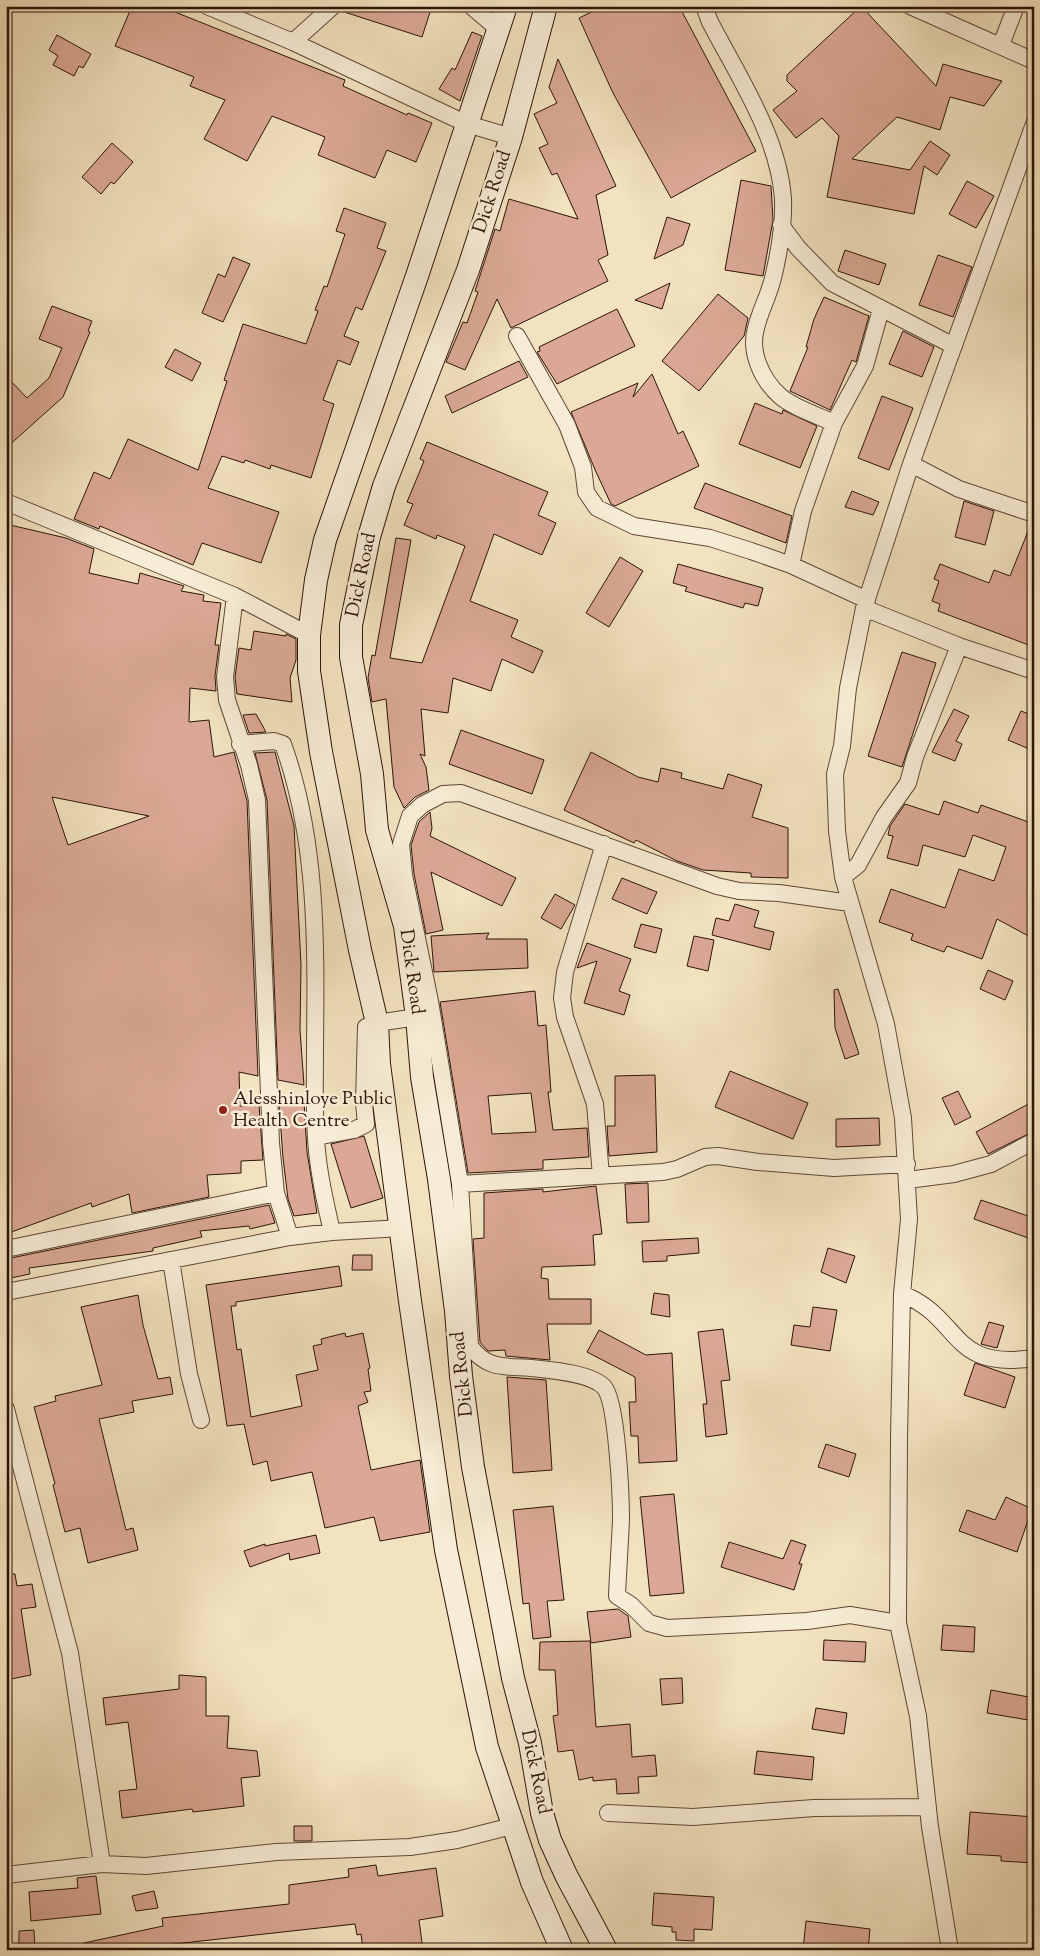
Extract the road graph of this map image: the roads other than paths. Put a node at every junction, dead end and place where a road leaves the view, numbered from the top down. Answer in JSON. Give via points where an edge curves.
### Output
{"nodes":[{"id":1,"x":207,"y":6,"type":"edge"},
{"id":2,"x":333,"y":6,"type":"edge"},
{"id":3,"x":470,"y":6,"type":"edge"},
{"id":4,"x":506,"y":6,"type":"edge"},
{"id":5,"x":546,"y":6,"type":"edge"},
{"id":6,"x":704,"y":6,"type":"edge"},
{"id":7,"x":910,"y":6,"type":"edge"},
{"id":8,"x":1016,"y":6,"type":"edge"},
{"id":9,"x":498,"y":29,"type":"junction"},
{"id":10,"x":293,"y":42,"type":"junction"},
{"id":11,"x":1001,"y":45,"type":"junction"},
{"id":12,"x":1034,"y":61,"type":"edge"},
{"id":13,"x":467,"y":124,"type":"junction"},
{"id":14,"x":1034,"y":124,"type":"edge"},
{"id":15,"x":511,"y":137,"type":"junction"},
{"id":16,"x":781,"y":225,"type":"junction"},
{"id":17,"x":882,"y":309,"type":"junction"},
{"id":18,"x":517,"y":336,"type":"dead end"},
{"id":19,"x":954,"y":346,"type":"junction"},
{"id":20,"x":834,"y":423,"type":"junction"},
{"id":21,"x":911,"y":464,"type":"junction"},
{"id":22,"x":6,"y":502,"type":"edge"},
{"id":23,"x":1034,"y":514,"type":"edge"},
{"id":24,"x":791,"y":565,"type":"junction"},
{"id":25,"x":235,"y":596,"type":"junction"},
{"id":26,"x":865,"y":604,"type":"junction"},
{"id":27,"x":309,"y":635,"type":"junction"},
{"id":28,"x":959,"y":646,"type":"junction"},
{"id":29,"x":1034,"y":671,"type":"edge"},
{"id":30,"x":240,"y":744,"type":"junction"},
{"id":31,"x":604,"y":844,"type":"junction"},
{"id":32,"x":843,"y":878,"type":"junction"},
{"id":33,"x":850,"y":903,"type":"junction"},
{"id":34,"x":417,"y":1017,"type":"junction"},
{"id":35,"x":378,"y":1023,"type":"junction"},
{"id":36,"x":316,"y":1137,"type":"junction"},
{"id":37,"x":1034,"y":1140,"type":"edge"},
{"id":38,"x":908,"y":1172,"type":"junction"},
{"id":39,"x":601,"y":1176,"type":"junction"},
{"id":40,"x":460,"y":1184,"type":"junction"},
{"id":41,"x":276,"y":1194,"type":"junction"},
{"id":42,"x":402,"y":1228,"type":"junction"},
{"id":43,"x":332,"y":1232,"type":"junction"},
{"id":44,"x":290,"y":1237,"type":"junction"},
{"id":45,"x":6,"y":1249,"type":"edge"},
{"id":46,"x":170,"y":1260,"type":"junction"},
{"id":47,"x":6,"y":1292,"type":"edge"},
{"id":48,"x":902,"y":1294,"type":"junction"},
{"id":49,"x":1034,"y":1358,"type":"edge"},
{"id":50,"x":6,"y":1409,"type":"edge"},
{"id":51,"x":201,"y":1420,"type":"dead end"},
{"id":52,"x":898,"y":1623,"type":"junction"},
{"id":53,"x":928,"y":1807,"type":"junction"},
{"id":54,"x":608,"y":1814,"type":"dead end"},
{"id":55,"x":512,"y":1826,"type":"junction"},
{"id":56,"x":102,"y":1864,"type":"junction"},
{"id":57,"x":6,"y":1875,"type":"edge"},
{"id":58,"x":562,"y":1950,"type":"edge"},
{"id":59,"x":606,"y":1950,"type":"edge"},
{"id":60,"x":950,"y":1950,"type":"edge"}],
"edges":[{"from":1,"to":10,"type":"street"},
{"from":2,"to":10,"type":"street"},
{"from":3,"to":9,"type":"street"},
{"from":4,"to":9,"type":"main road","name":"Dick Road"},
{"from":5,"to":15,"type":"main road","name":"Dick Road"},
{"from":6,"to":16,"type":"street","via":[[768,134],[783,199]]},
{"from":7,"to":11,"type":"street"},
{"from":8,"to":11,"type":"street"},
{"from":9,"to":13,"type":"main road","name":"Dick Road"},
{"from":10,"to":13,"type":"street"},
{"from":11,"to":12,"type":"street"},
{"from":13,"to":15,"type":"street"},
{"from":13,"to":27,"type":"main road","name":"Dick Road","via":[[325,540]]},
{"from":14,"to":19,"type":"street"},
{"from":15,"to":34,"type":"main road","name":"Dick Road","via":[[468,270],[384,486],[369,537],[351,625],[351,657],[372,774],[377,830],[405,926]]},
{"from":16,"to":17,"type":"street","via":[[832,283]]},
{"from":16,"to":20,"type":"street","via":[[773,279],[755,330],[754,346],[759,367],[781,397]]},
{"from":17,"to":19,"type":"street"},
{"from":17,"to":20,"type":"street","via":[[865,366]]},
{"from":18,"to":24,"type":"street","via":[[567,426],[583,467],[586,492],[597,508],[634,526],[710,538]]},
{"from":19,"to":21,"type":"street"},
{"from":20,"to":24,"type":"street","via":[[803,511]]},
{"from":21,"to":23,"type":"street","via":[[959,489]]},
{"from":21,"to":26,"type":"street"},
{"from":22,"to":25,"type":"street"},
{"from":24,"to":26,"type":"street"},
{"from":25,"to":27,"type":"street"},
{"from":25,"to":30,"type":"street","via":[[225,677],[227,700]]},
{"from":26,"to":28,"type":"street"},
{"from":26,"to":32,"type":"street","via":[[835,774],[836,831]]},
{"from":27,"to":35,"type":"main road","name":"Dick Road","via":[[309,671],[321,752],[360,950]]},
{"from":28,"to":29,"type":"street"},
{"from":28,"to":32,"type":"street","via":[[915,757],[908,783],[884,817],[858,865]]},
{"from":30,"to":36,"type":"street","via":[[274,741],[283,744],[301,803],[311,869],[316,990]]},
{"from":30,"to":41,"type":"street","via":[[257,800],[271,1143]]},
{"from":31,"to":33,"type":"street","via":[[724,888]]},
{"from":31,"to":39,"type":"street","via":[[565,972],[562,998],[565,1017],[595,1104]]},
{"from":31,"to":40,"type":"street","via":[[461,793],[443,794],[410,816],[401,844],[404,875],[430,1001]]},
{"from":32,"to":33,"type":"street"},
{"from":33,"to":38,"type":"street","via":[[886,1024],[903,1118]]},
{"from":34,"to":35,"type":"street"},
{"from":34,"to":59,"type":"main road","name":"Dick Road","via":[[473,1467],[513,1678],[550,1840]]},
{"from":35,"to":36,"type":"street","via":[[366,1027],[366,1124],[354,1130]]},
{"from":35,"to":42,"type":"main road","name":"Dick Road","via":[[379,1064]]},
{"from":36,"to":43,"type":"street","via":[[320,1176]]},
{"from":37,"to":38,"type":"street","via":[[991,1164],[954,1174]]},
{"from":38,"to":39,"type":"street","via":[[758,1162],[718,1156],[705,1157],[663,1172]]},
{"from":38,"to":48,"type":"street","via":[[909,1219]]},
{"from":39,"to":40,"type":"street"},
{"from":40,"to":52,"type":"street","via":[[470,1346],[479,1358],[494,1366],[551,1370],[595,1380],[609,1395],[621,1518],[617,1596],[649,1623],[667,1628],[850,1616]]},
{"from":41,"to":44,"type":"street"},
{"from":41,"to":45,"type":"street"},
{"from":42,"to":43,"type":"street"},
{"from":42,"to":55,"type":"main road","name":"Dick Road","via":[[454,1594],[487,1747]]},
{"from":43,"to":44,"type":"street"},
{"from":44,"to":46,"type":"street"},
{"from":46,"to":47,"type":"street"},
{"from":46,"to":51,"type":"street","via":[[189,1374]]},
{"from":48,"to":49,"type":"street","via":[[927,1306],[957,1341],[974,1353],[1012,1362]]},
{"from":48,"to":52,"type":"street"},
{"from":50,"to":56,"type":"street","via":[[70,1653]]},
{"from":52,"to":53,"type":"street","via":[[918,1716]]},
{"from":53,"to":54,"type":"street","via":[[814,1808],[694,1817]]},
{"from":53,"to":60,"type":"street"},
{"from":55,"to":56,"type":"street","via":[[457,1840],[410,1847],[276,1852],[146,1866]]},
{"from":55,"to":58,"type":"main road","name":"Dick Road","via":[[548,1922]]},
{"from":56,"to":57,"type":"street"}]}
